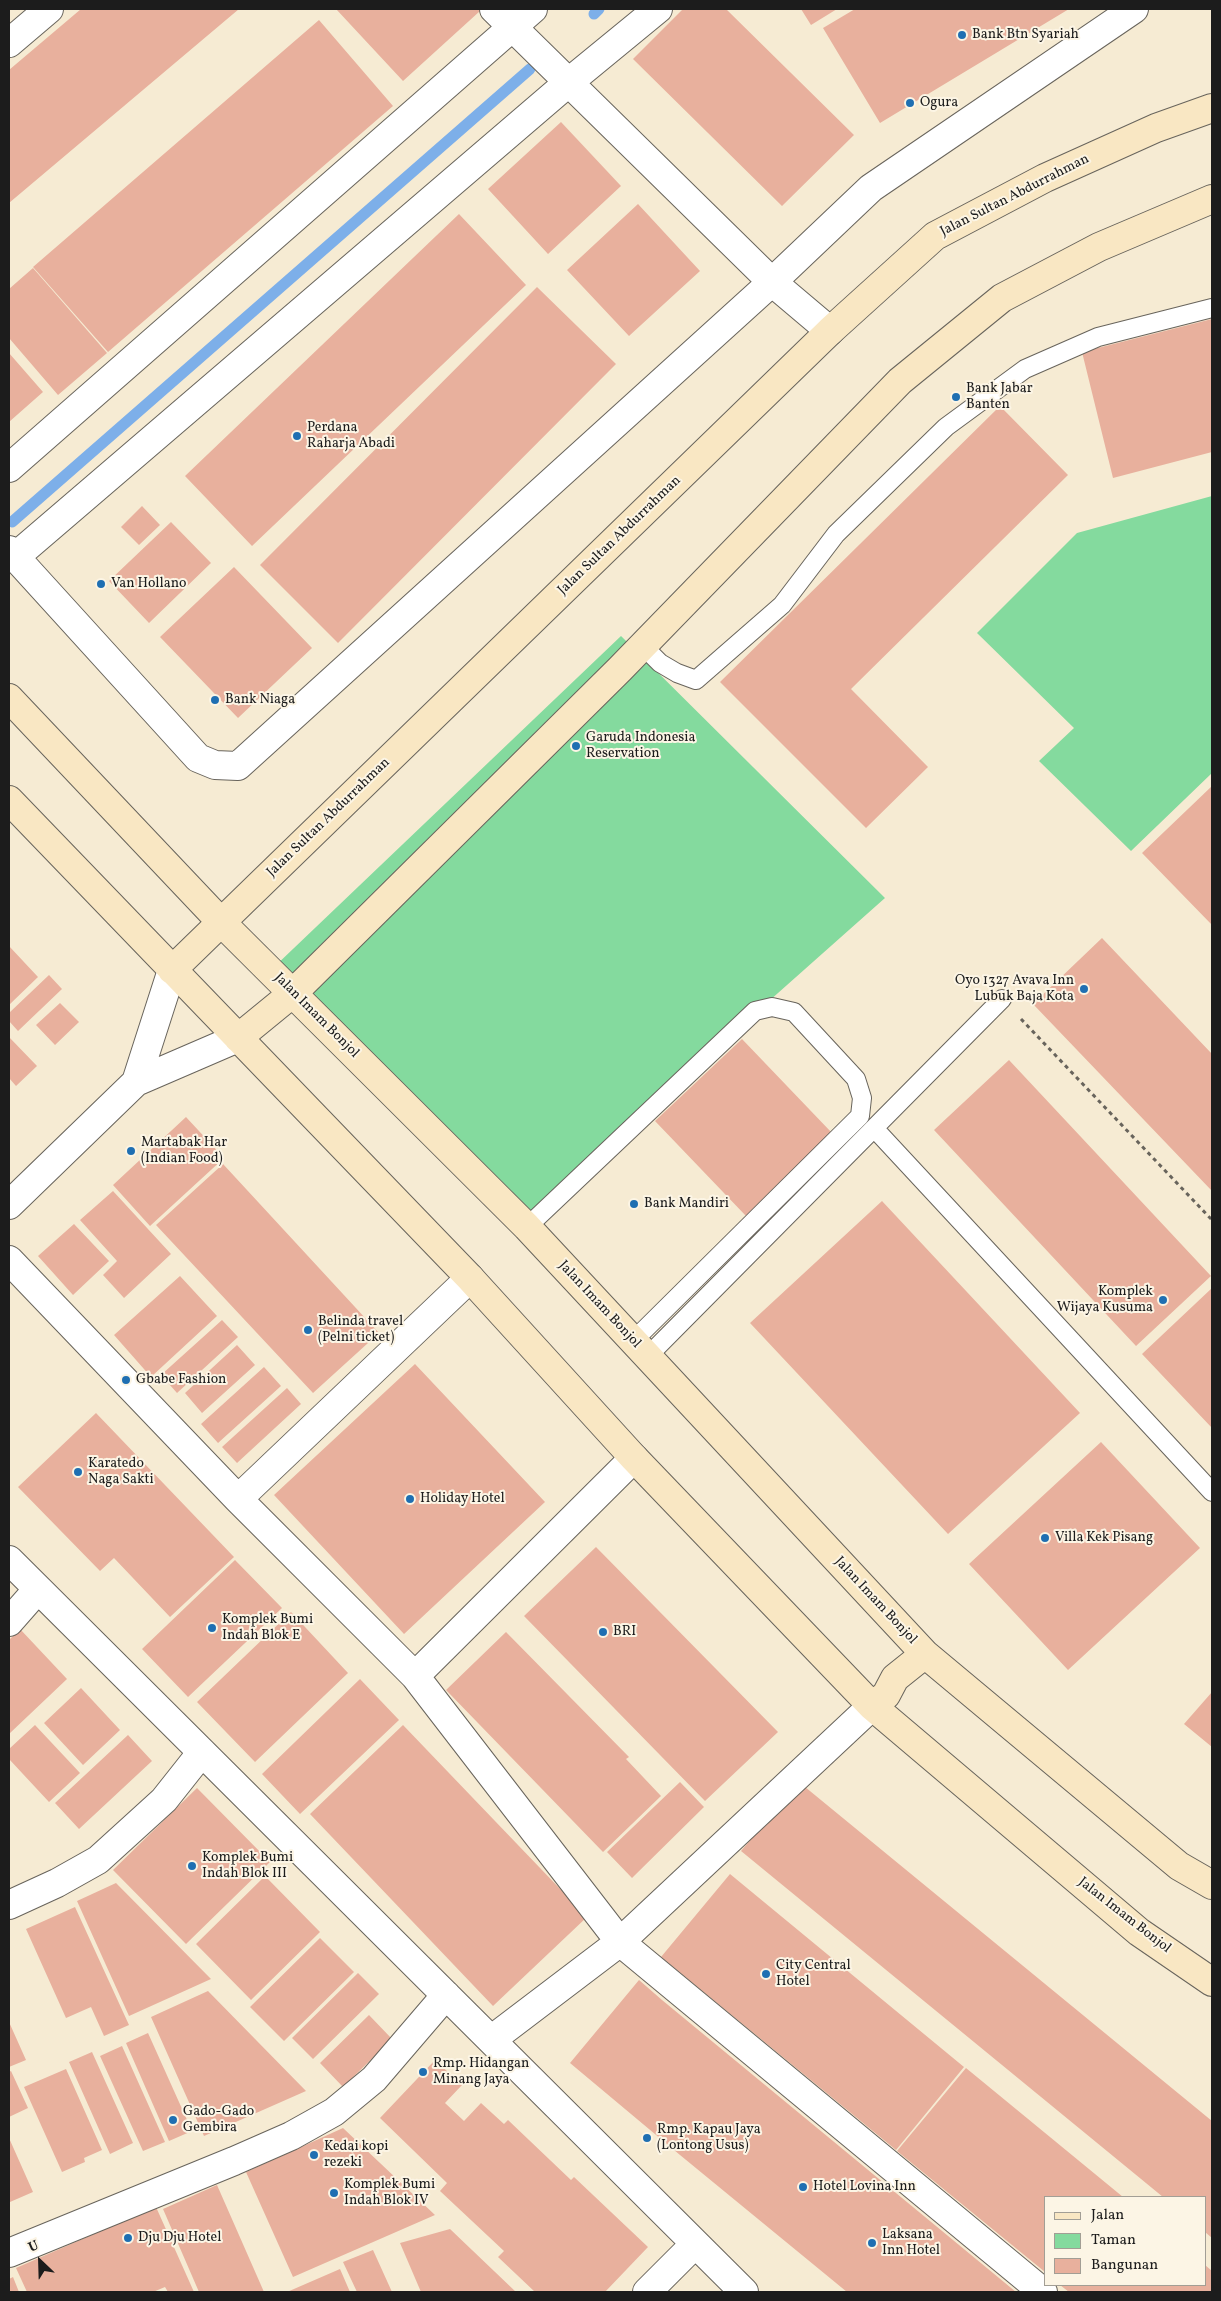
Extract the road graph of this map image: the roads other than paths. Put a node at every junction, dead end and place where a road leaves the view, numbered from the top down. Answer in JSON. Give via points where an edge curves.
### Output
{"nodes":[{"id":1,"x":49,"y":9,"type":"edge"},
{"id":2,"x":533,"y":9,"type":"edge"},
{"id":3,"x":658,"y":9,"type":"edge"},
{"id":4,"x":1134,"y":9,"type":"edge"},
{"id":5,"x":502,"y":18,"type":"edge"},
{"id":6,"x":9,"y":43,"type":"edge"},
{"id":7,"x":569,"y":82,"type":"junction"},
{"id":8,"x":1212,"y":108,"type":"edge"},
{"id":9,"x":1212,"y":199,"type":"edge"},
{"id":10,"x":772,"y":282,"type":"junction"},
{"id":11,"x":1212,"y":308,"type":"edge"},
{"id":12,"x":830,"y":331,"type":"junction"},
{"id":13,"x":9,"y":468,"type":"edge"},
{"id":14,"x":12,"y":554,"type":"edge"},
{"id":15,"x":643,"y":646,"type":"junction"},
{"id":16,"x":9,"y":698,"type":"edge"},
{"id":17,"x":9,"y":800,"type":"edge"},
{"id":18,"x":222,"y":923,"type":"junction"},
{"id":19,"x":172,"y":970,"type":"junction"},
{"id":20,"x":294,"y":993,"type":"junction"},
{"id":21,"x":1002,"y":999,"type":"road end"},
{"id":22,"x":238,"y":1038,"type":"junction"},
{"id":23,"x":136,"y":1082,"type":"junction"},
{"id":24,"x":874,"y":1128,"type":"junction"},
{"id":25,"x":9,"y":1206,"type":"edge"},
{"id":26,"x":527,"y":1228,"type":"junction"},
{"id":27,"x":9,"y":1260,"type":"edge"},
{"id":28,"x":470,"y":1278,"type":"junction"},
{"id":29,"x":640,"y":1349,"type":"junction"},
{"id":30,"x":634,"y":1458,"type":"junction"},
{"id":31,"x":1212,"y":1492,"type":"edge"},
{"id":32,"x":238,"y":1499,"type":"junction"},
{"id":33,"x":9,"y":1560,"type":"edge"},
{"id":34,"x":38,"y":1589,"type":"junction"},
{"id":35,"x":9,"y":1622,"type":"edge"},
{"id":36,"x":925,"y":1654,"type":"junction"},
{"id":37,"x":415,"y":1676,"type":"junction"},
{"id":38,"x":872,"y":1706,"type":"junction"},
{"id":39,"x":202,"y":1752,"type":"junction"},
{"id":40,"x":1212,"y":1885,"type":"edge"},
{"id":41,"x":9,"y":1905,"type":"edge"},
{"id":42,"x":620,"y":1942,"type":"junction"},
{"id":43,"x":1212,"y":1982,"type":"edge"},
{"id":44,"x":446,"y":1995,"type":"junction"},
{"id":45,"x":491,"y":2040,"type":"junction"},
{"id":46,"x":695,"y":2244,"type":"junction"},
{"id":47,"x":9,"y":2253,"type":"edge"},
{"id":48,"x":647,"y":2292,"type":"edge"},
{"id":49,"x":744,"y":2292,"type":"edge"},
{"id":50,"x":1043,"y":2292,"type":"edge"}],
"edges":[{"from":1,"to":6,"type":"street"},
{"from":2,"to":5,"type":"street"},
{"from":3,"to":7,"type":"street"},
{"from":4,"to":10,"type":"street","via":[[871,188]]},
{"from":5,"to":7,"type":"street"},
{"from":5,"to":13,"type":"street"},
{"from":7,"to":10,"type":"street"},
{"from":7,"to":14,"type":"street"},
{"from":8,"to":12,"type":"main road","name":"Jalan Sultan Abdurrahman","via":[[1156,128],[1045,178],[935,236]]},
{"from":9,"to":15,"type":"main road","name":"Jalan Sultan Abdurrahman","via":[[1099,247],[1002,298],[900,381]]},
{"from":10,"to":12,"type":"street"},
{"from":10,"to":14,"type":"street","via":[[238,766],[215,765],[198,758]]},
{"from":11,"to":15,"type":"lane","via":[[1098,337],[1025,370],[946,427],[836,534],[782,605],[696,680],[660,663]]},
{"from":12,"to":18,"type":"main road","name":"Jalan Sultan Abdurrahman"},
{"from":15,"to":20,"type":"main road","name":"Jalan Sultan Abdurrahman"},
{"from":16,"to":18,"type":"main road","name":"Jalan Imam Bonjol"},
{"from":17,"to":19,"type":"main road","name":"Jalan Imam Bonjol"},
{"from":18,"to":19,"type":"main road","name":"Jalan Sultan Abdurrahman"},
{"from":18,"to":20,"type":"main road","name":"Jalan Imam Bonjol"},
{"from":19,"to":22,"type":"main road","name":"Jalan Imam Bonjol"},
{"from":19,"to":23,"type":"street","name":"Jalan Sultan Abdurrahman"},
{"from":20,"to":22,"type":"main road","name":"Jalan Sultan Abdurrahman"},
{"from":20,"to":26,"type":"main road","name":"Jalan Imam Bonjol"},
{"from":21,"to":24,"type":"lane"},
{"from":22,"to":23,"type":"street","name":"Jalan Sultan Abdurrahman"},
{"from":22,"to":28,"type":"main road","name":"Jalan Imam Bonjol"},
{"from":23,"to":25,"type":"street","name":"Jalan Sultan Abdurrahman"},
{"from":24,"to":29,"type":"lane"},
{"from":24,"to":31,"type":"lane"},
{"from":26,"to":29,"type":"main road","name":"Jalan Imam Bonjol"},
{"from":26,"to":29,"type":"lane","via":[[755,1010],[772,1007],[794,1012],[801,1019],[856,1079],[862,1098],[860,1116]]},
{"from":27,"to":32,"type":"street"},
{"from":28,"to":30,"type":"main road","name":"Jalan Imam Bonjol"},
{"from":28,"to":32,"type":"street"},
{"from":29,"to":36,"type":"main road","name":"Jalan Imam Bonjol"},
{"from":30,"to":37,"type":"street"},
{"from":30,"to":38,"type":"main road","name":"Jalan Imam Bonjol"},
{"from":32,"to":37,"type":"street"},
{"from":33,"to":34,"type":"street"},
{"from":34,"to":35,"type":"street"},
{"from":34,"to":39,"type":"street"},
{"from":36,"to":38,"type":"main road","via":[[895,1678],[886,1695]]},
{"from":36,"to":40,"type":"main road","name":"Jalan Imam Bonjol","via":[[1179,1866]]},
{"from":37,"to":42,"type":"street"},
{"from":38,"to":42,"type":"street"},
{"from":38,"to":43,"type":"main road","name":"Jalan Imam Bonjol","via":[[1139,1932]]},
{"from":39,"to":41,"type":"street","via":[[164,1800],[98,1860]]},
{"from":39,"to":44,"type":"street"},
{"from":42,"to":45,"type":"street"},
{"from":42,"to":50,"type":"street"},
{"from":44,"to":45,"type":"street"},
{"from":44,"to":47,"type":"street","via":[[374,2079],[334,2112],[291,2136],[234,2161]]},
{"from":45,"to":46,"type":"street"},
{"from":46,"to":48,"type":"street"},
{"from":46,"to":49,"type":"street"}]}
